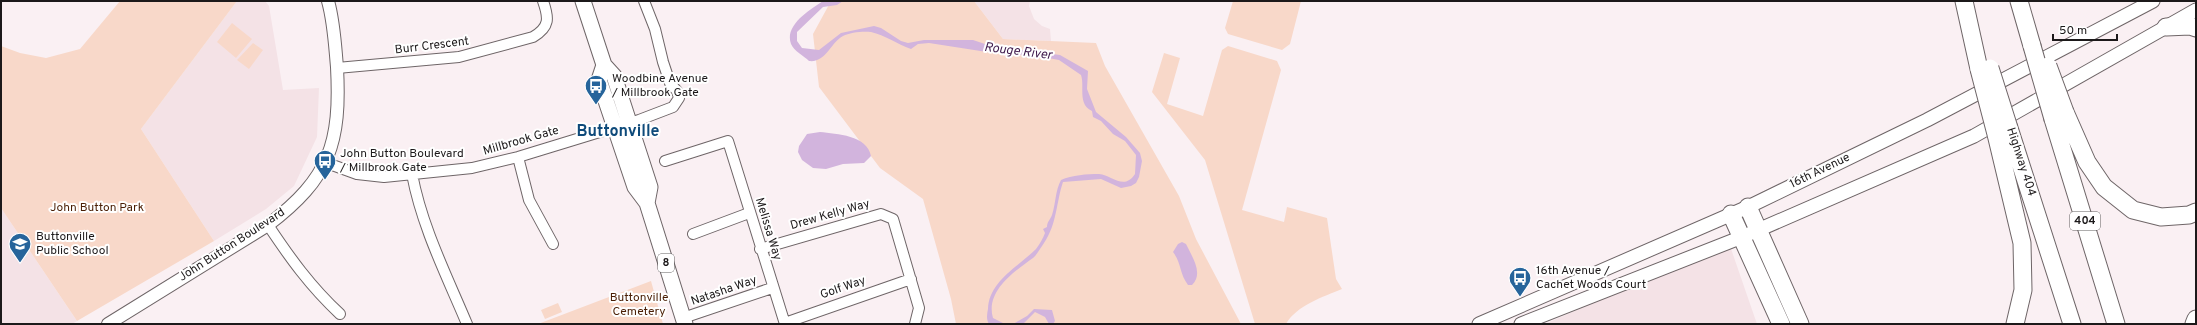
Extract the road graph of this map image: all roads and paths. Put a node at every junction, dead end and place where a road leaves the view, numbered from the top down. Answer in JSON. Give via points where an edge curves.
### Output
{"nodes":[{"id":1,"x":328,"y":1,"type":"edge"},
{"id":2,"x":544,"y":1,"type":"edge"},
{"id":3,"x":583,"y":1,"type":"edge"},
{"id":4,"x":644,"y":1,"type":"edge"},
{"id":5,"x":1964,"y":1,"type":"edge"},
{"id":6,"x":1968,"y":1,"type":"edge"},
{"id":7,"x":2153,"y":1,"type":"edge"},
{"id":8,"x":2021,"y":8,"type":"edge"},
{"id":9,"x":2196,"y":10,"type":"edge"},
{"id":10,"x":2166,"y":27,"type":"junction"},
{"id":11,"x":2196,"y":28,"type":"edge"},
{"id":12,"x":1984,"y":66,"type":"junction"},
{"id":13,"x":337,"y":68,"type":"junction"},
{"id":14,"x":2059,"y":116,"type":"junction"},
{"id":15,"x":622,"y":125,"type":"junction"},
{"id":16,"x":2003,"y":131,"type":"junction"},
{"id":17,"x":518,"y":156,"type":"junction"},
{"id":18,"x":324,"y":162,"type":"junction"},
{"id":19,"x":665,"y":162,"type":"dead end"},
{"id":20,"x":412,"y":174,"type":"junction"},
{"id":21,"x":1748,"y":207,"type":"junction"},
{"id":22,"x":2196,"y":212,"type":"edge"},
{"id":23,"x":749,"y":213,"type":"junction"},
{"id":24,"x":1731,"y":214,"type":"junction"},
{"id":25,"x":268,"y":225,"type":"junction"},
{"id":26,"x":1758,"y":230,"type":"junction"},
{"id":27,"x":693,"y":234,"type":"dead end"},
{"id":28,"x":1742,"y":237,"type":"junction"},
{"id":29,"x":553,"y":244,"type":"dead end"},
{"id":30,"x":760,"y":249,"type":"junction"},
{"id":31,"x":911,"y":278,"type":"junction"},
{"id":32,"x":772,"y":288,"type":"junction"},
{"id":33,"x":340,"y":314,"type":"dead end"},
{"id":34,"x":2196,"y":319,"type":"edge"},
{"id":35,"x":684,"y":321,"type":"edge"},
{"id":36,"x":1487,"y":322,"type":"edge"},
{"id":37,"x":785,"y":323,"type":"edge"},
{"id":38,"x":108,"y":324,"type":"edge"},
{"id":39,"x":467,"y":324,"type":"edge"},
{"id":40,"x":915,"y":324,"type":"edge"},
{"id":41,"x":1521,"y":324,"type":"edge"},
{"id":42,"x":1781,"y":324,"type":"edge"},
{"id":43,"x":1800,"y":324,"type":"edge"},
{"id":44,"x":2015,"y":324,"type":"edge"},
{"id":45,"x":2072,"y":324,"type":"edge"},
{"id":46,"x":2116,"y":324,"type":"edge"},
{"id":47,"x":2194,"y":324,"type":"edge"}],
"edges":[{"from":1,"to":13,"type":"street","name":"John Button Boulevard"},
{"from":2,"to":13,"type":"street","name":"Burr Crescent","via":[[548,20],[541,32],[533,37],[459,57]]},
{"from":3,"to":15,"type":"main road","number":"8","via":[[604,65],[614,76]]},
{"from":4,"to":15,"type":"street","name":"Millbrook Gate","via":[[655,29],[670,83],[679,98],[673,107]]},
{"from":5,"to":12,"type":"highway"},
{"from":6,"to":12,"type":"highway"},
{"from":7,"to":21,"type":"main road","name":"16th Avenue","via":[[1927,120]]},
{"from":8,"to":14,"type":"highway","bridge":true,"via":[[2036,44]]},
{"from":9,"to":10,"type":"main road"},
{"from":10,"to":11,"type":"highway"},
{"from":10,"to":26,"type":"main road","via":[[1974,136]]},
{"from":12,"to":16,"type":"highway","bridge":true},
{"from":13,"to":18,"type":"street","name":"John Button Boulevard","via":[[337,122],[335,136]]},
{"from":14,"to":22,"type":"highway","via":[[2104,187],[2133,210],[2160,217],[2189,215]]},
{"from":14,"to":46,"type":"highway","number":"404"},
{"from":15,"to":17,"type":"street","name":"Millbrook Gate"},
{"from":15,"to":35,"type":"main road","number":"8","via":[[650,186],[648,203]]},
{"from":16,"to":44,"type":"highway","via":[[2022,243],[2024,290]]},
{"from":16,"to":45,"type":"highway","name":"Highway 404"},
{"from":17,"to":20,"type":"street","name":"Millbrook Gate","via":[[472,168]]},
{"from":17,"to":29,"type":"street","via":[[529,200]]},
{"from":18,"to":20,"type":"street","name":"Millbrook Gate","via":[[357,174],[384,177]]},
{"from":18,"to":25,"type":"street","name":"John Button Boulevard","via":[[306,192],[292,207]]},
{"from":19,"to":23,"type":"street","name":"Melissa Way","via":[[728,141]]},
{"from":20,"to":39,"type":"street","via":[[417,203],[427,233]]},
{"from":21,"to":24,"type":"main road","name":"16th Avenue"},
{"from":21,"to":26,"type":"highway"},
{"from":23,"to":27,"type":"street"},
{"from":23,"to":30,"type":"street","name":"Melissa Way"},
{"from":24,"to":28,"type":"highway"},
{"from":24,"to":36,"type":"main road","name":"16th Avenue"},
{"from":25,"to":33,"type":"street","via":[[317,293]]},
{"from":25,"to":38,"type":"street","name":"John Button Boulevard"},
{"from":26,"to":28,"type":"main road"},
{"from":26,"to":43,"type":"highway"},
{"from":28,"to":41,"type":"main road"},
{"from":28,"to":42,"type":"highway"},
{"from":30,"to":31,"type":"street","name":"Drew Kelly Way","via":[[881,214],[893,219]]},
{"from":30,"to":32,"type":"street","name":"Melissa Way"},
{"from":31,"to":37,"type":"street","name":"Golf Way"},
{"from":31,"to":40,"type":"street","name":"Drew Kelly Way","via":[[919,308]]},
{"from":32,"to":35,"type":"street","name":"Natasha Way"},
{"from":32,"to":37,"type":"street","name":"Melissa Way"},
{"from":34,"to":47,"type":"highway"}]}
